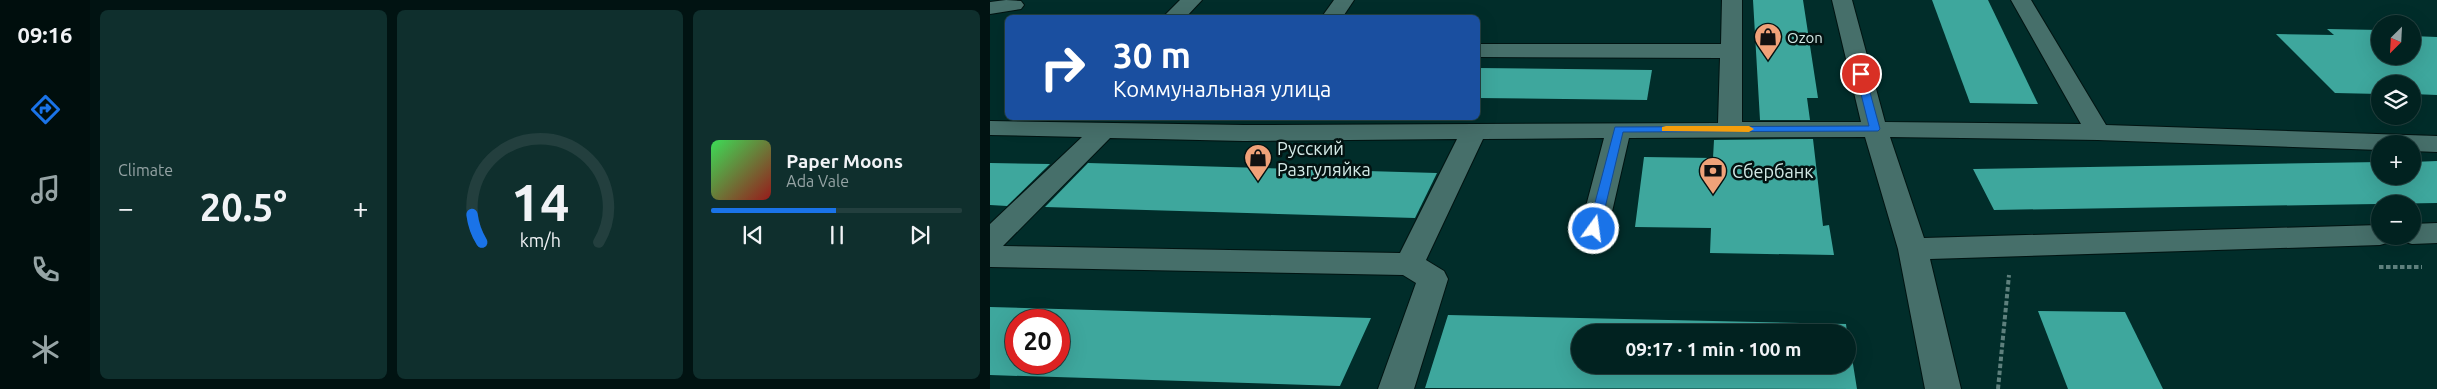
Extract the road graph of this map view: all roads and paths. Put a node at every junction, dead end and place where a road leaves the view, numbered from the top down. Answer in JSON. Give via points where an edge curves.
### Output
{"nodes":[{"id":1,"x":1192,"y":0,"type":"edge"},
{"id":2,"x":1344,"y":0,"type":"edge"},
{"id":3,"x":1732,"y":0,"type":"edge"},
{"id":4,"x":1842,"y":0,"type":"edge"},
{"id":5,"x":2021,"y":0,"type":"edge"},
{"id":6,"x":1014,"y":6,"type":"dead end"},
{"id":7,"x":990,"y":8,"type":"edge"},
{"id":8,"x":1175,"y":15,"type":"edge"},
{"id":9,"x":1333,"y":15,"type":"edge"},
{"id":10,"x":1480,"y":50,"type":"edge"},
{"id":11,"x":1732,"y":51,"type":"junction"},
{"id":12,"x":1054,"y":123,"type":"edge"},
{"id":13,"x":1250,"y":125,"type":"edge"},
{"id":14,"x":990,"y":128,"type":"edge"},
{"id":15,"x":1730,"y":128,"type":"junction"},
{"id":16,"x":1619,"y":129,"type":"junction"},
{"id":17,"x":1875,"y":129,"type":"junction"},
{"id":18,"x":1103,"y":130,"type":"junction"},
{"id":19,"x":1474,"y":131,"type":"junction"},
{"id":20,"x":2098,"y":132,"type":"junction"},
{"id":21,"x":2437,"y":144,"type":"edge"},
{"id":22,"x":1594,"y":229,"type":"dead end"},
{"id":23,"x":2437,"y":233,"type":"edge"},
{"id":24,"x":2421,"y":234,"type":"edge"},
{"id":25,"x":2371,"y":235,"type":"edge"},
{"id":26,"x":1913,"y":249,"type":"junction"},
{"id":27,"x":991,"y":254,"type":"edge"},
{"id":28,"x":1408,"y":264,"type":"junction"},
{"id":29,"x":2373,"y":267,"type":"dead end"},
{"id":30,"x":2422,"y":267,"type":"dead end"},
{"id":31,"x":2010,"y":268,"type":"dead end"},
{"id":32,"x":1396,"y":389,"type":"edge"},
{"id":33,"x":1943,"y":389,"type":"edge"},
{"id":34,"x":1998,"y":389,"type":"edge"}],
"edges":[{"from":1,"to":8,"type":"street"},
{"from":2,"to":9,"type":"street"},
{"from":3,"to":11,"type":"street"},
{"from":4,"to":17,"type":"street"},
{"from":5,"to":20,"type":"street"},
{"from":6,"to":7,"type":"street"},
{"from":10,"to":11,"type":"street"},
{"from":11,"to":15,"type":"street"},
{"from":12,"to":14,"type":"street"},
{"from":12,"to":18,"type":"street"},
{"from":13,"to":18,"type":"street"},
{"from":13,"to":19,"type":"street"},
{"from":15,"to":16,"type":"street"},
{"from":15,"to":17,"type":"street"},
{"from":16,"to":19,"type":"street"},
{"from":16,"to":22,"type":"street"},
{"from":17,"to":20,"type":"street"},
{"from":17,"to":26,"type":"street"},
{"from":18,"to":27,"type":"street"},
{"from":19,"to":28,"type":"street"},
{"from":20,"to":21,"type":"street"},
{"from":23,"to":24,"type":"street"},
{"from":25,"to":26,"type":"street"},
{"from":26,"to":33,"type":"street"},
{"from":27,"to":28,"type":"street"},
{"from":28,"to":32,"type":"street","via":[[1433,279]]},
{"from":29,"to":30,"type":"path"},
{"from":31,"to":34,"type":"path"}]}
